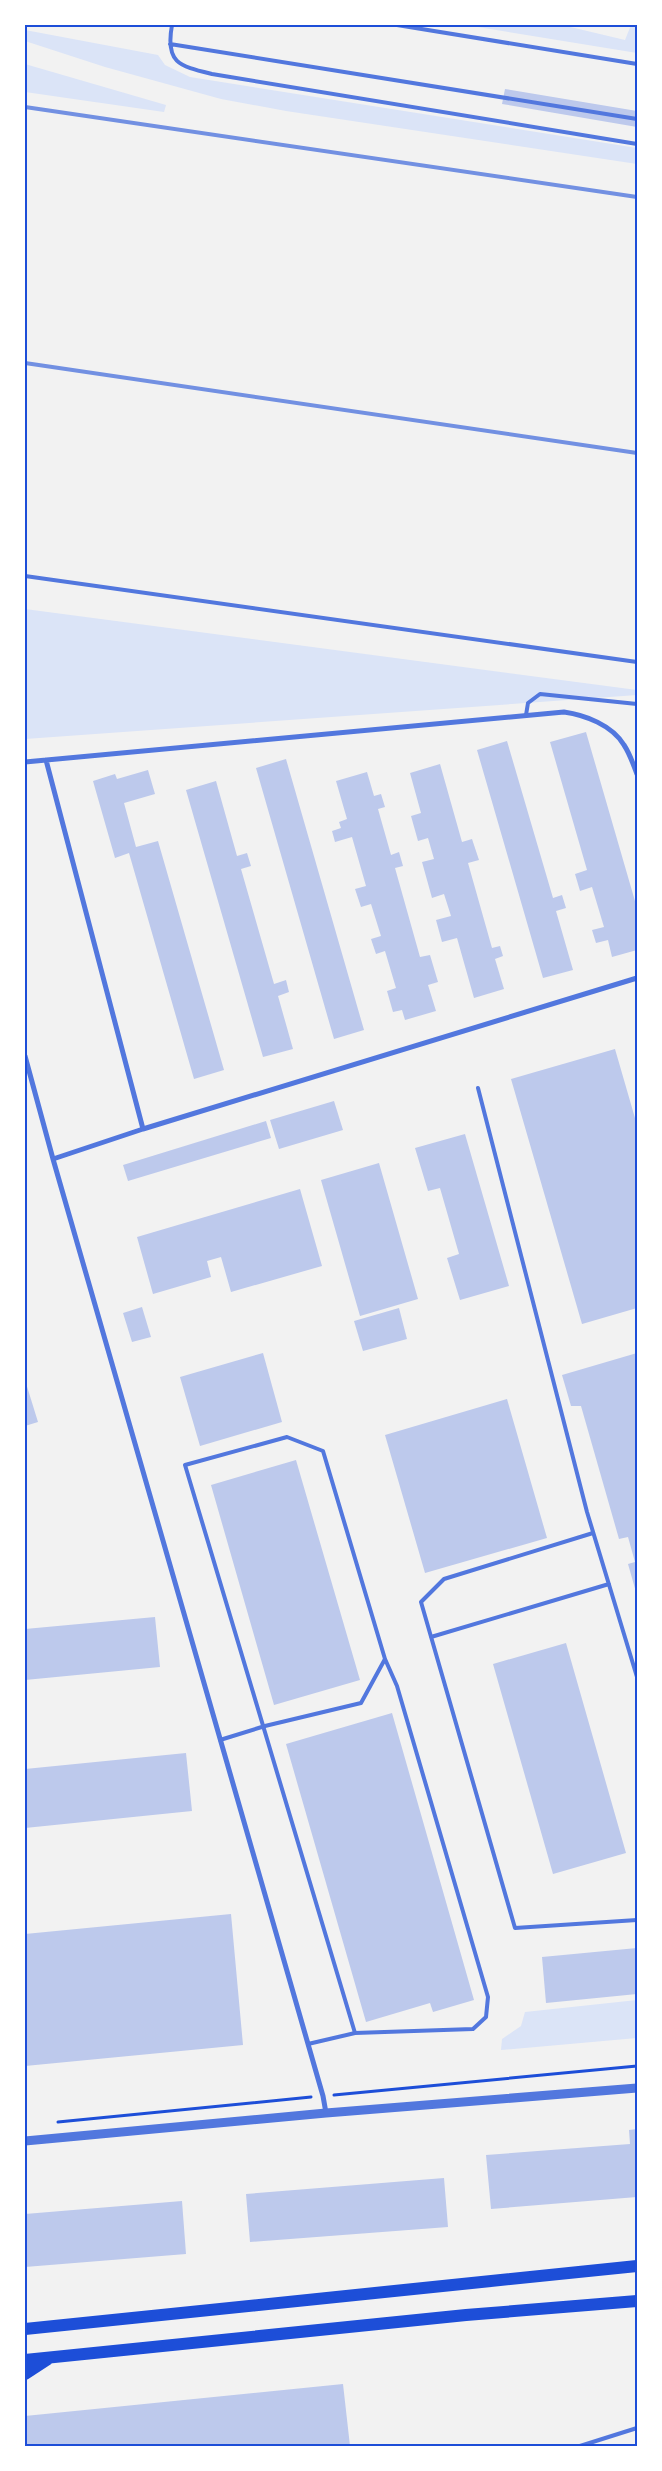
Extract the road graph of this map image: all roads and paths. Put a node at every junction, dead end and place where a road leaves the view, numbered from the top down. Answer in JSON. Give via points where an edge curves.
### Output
{"nodes":[{"id":1,"x":172,"y":25,"type":"edge"},
{"id":2,"x":397,"y":25,"type":"edge"},
{"id":3,"x":170,"y":44,"type":"junction"},
{"id":4,"x":637,"y":64,"type":"edge"},
{"id":5,"x":637,"y":119,"type":"edge"},
{"id":6,"x":637,"y":144,"type":"edge"},
{"id":7,"x":25,"y":576,"type":"edge"},
{"id":8,"x":637,"y":662,"type":"edge"},
{"id":9,"x":637,"y":704,"type":"edge"},
{"id":10,"x":526,"y":714,"type":"junction"},
{"id":11,"x":46,"y":760,"type":"junction"},
{"id":12,"x":25,"y":762,"type":"edge"},
{"id":13,"x":637,"y":774,"type":"edge"},
{"id":14,"x":637,"y":978,"type":"edge"},
{"id":15,"x":25,"y":1056,"type":"edge"},
{"id":16,"x":478,"y":1088,"type":"dead end"},
{"id":17,"x":143,"y":1128,"type":"junction"},
{"id":18,"x":52,"y":1159,"type":"junction"},
{"id":19,"x":593,"y":1533,"type":"junction"},
{"id":20,"x":609,"y":1584,"type":"junction"},
{"id":21,"x":431,"y":1637,"type":"junction"},
{"id":22,"x":385,"y":1659,"type":"junction"},
{"id":23,"x":637,"y":1677,"type":"edge"},
{"id":24,"x":265,"y":1726,"type":"junction"},
{"id":25,"x":220,"y":1740,"type":"junction"},
{"id":26,"x":637,"y":1920,"type":"edge"},
{"id":27,"x":355,"y":2033,"type":"junction"},
{"id":28,"x":308,"y":2044,"type":"junction"},
{"id":29,"x":637,"y":2088,"type":"edge"},
{"id":30,"x":326,"y":2113,"type":"junction"},
{"id":31,"x":25,"y":2141,"type":"edge"},
{"id":32,"x":637,"y":2266,"type":"edge"},
{"id":33,"x":637,"y":2300,"type":"edge"},
{"id":34,"x":25,"y":2329,"type":"edge"},
{"id":35,"x":50,"y":2358,"type":"junction"},
{"id":36,"x":25,"y":2360,"type":"edge"},
{"id":37,"x":25,"y":2374,"type":"edge"},
{"id":38,"x":637,"y":2428,"type":"edge"},
{"id":39,"x":580,"y":2446,"type":"edge"}],
"edges":[{"from":1,"to":3,"type":"lane"},
{"from":2,"to":4,"type":"lane"},
{"from":3,"to":5,"type":"lane"},
{"from":3,"to":6,"type":"lane","via":[[170,53],[176,62],[186,68],[212,74]]},
{"from":7,"to":8,"type":"lane"},
{"from":9,"to":10,"type":"lane","via":[[540,694],[528,703]]},
{"from":10,"to":11,"type":"street"},
{"from":10,"to":13,"type":"street","via":[[564,712],[583,715],[603,725],[624,744]]},
{"from":11,"to":12,"type":"street"},
{"from":11,"to":17,"type":"street"},
{"from":14,"to":17,"type":"street"},
{"from":15,"to":18,"type":"street"},
{"from":16,"to":19,"type":"lane"},
{"from":17,"to":18,"type":"street"},
{"from":18,"to":25,"type":"street"},
{"from":19,"to":20,"type":"lane"},
{"from":19,"to":21,"type":"lane","via":[[444,1579],[421,1602]]},
{"from":20,"to":21,"type":"lane"},
{"from":20,"to":23,"type":"lane"},
{"from":21,"to":26,"type":"lane","via":[[514,1928]]},
{"from":22,"to":24,"type":"lane","via":[[361,1703]]},
{"from":22,"to":24,"type":"lane","via":[[323,1451],[287,1437],[185,1465]]},
{"from":22,"to":27,"type":"lane","via":[[397,1686],[488,1997],[486,2017],[473,2029]]},
{"from":24,"to":25,"type":"lane"},
{"from":24,"to":27,"type":"lane"},
{"from":25,"to":28,"type":"street"},
{"from":27,"to":28,"type":"lane"},
{"from":28,"to":30,"type":"street"},
{"from":29,"to":30,"type":"street"},
{"from":30,"to":31,"type":"street"},
{"from":32,"to":34,"type":"main road"},
{"from":33,"to":35,"type":"main road"},
{"from":35,"to":36,"type":"main road"},
{"from":35,"to":37,"type":"main road"},
{"from":38,"to":39,"type":"lane"}]}
